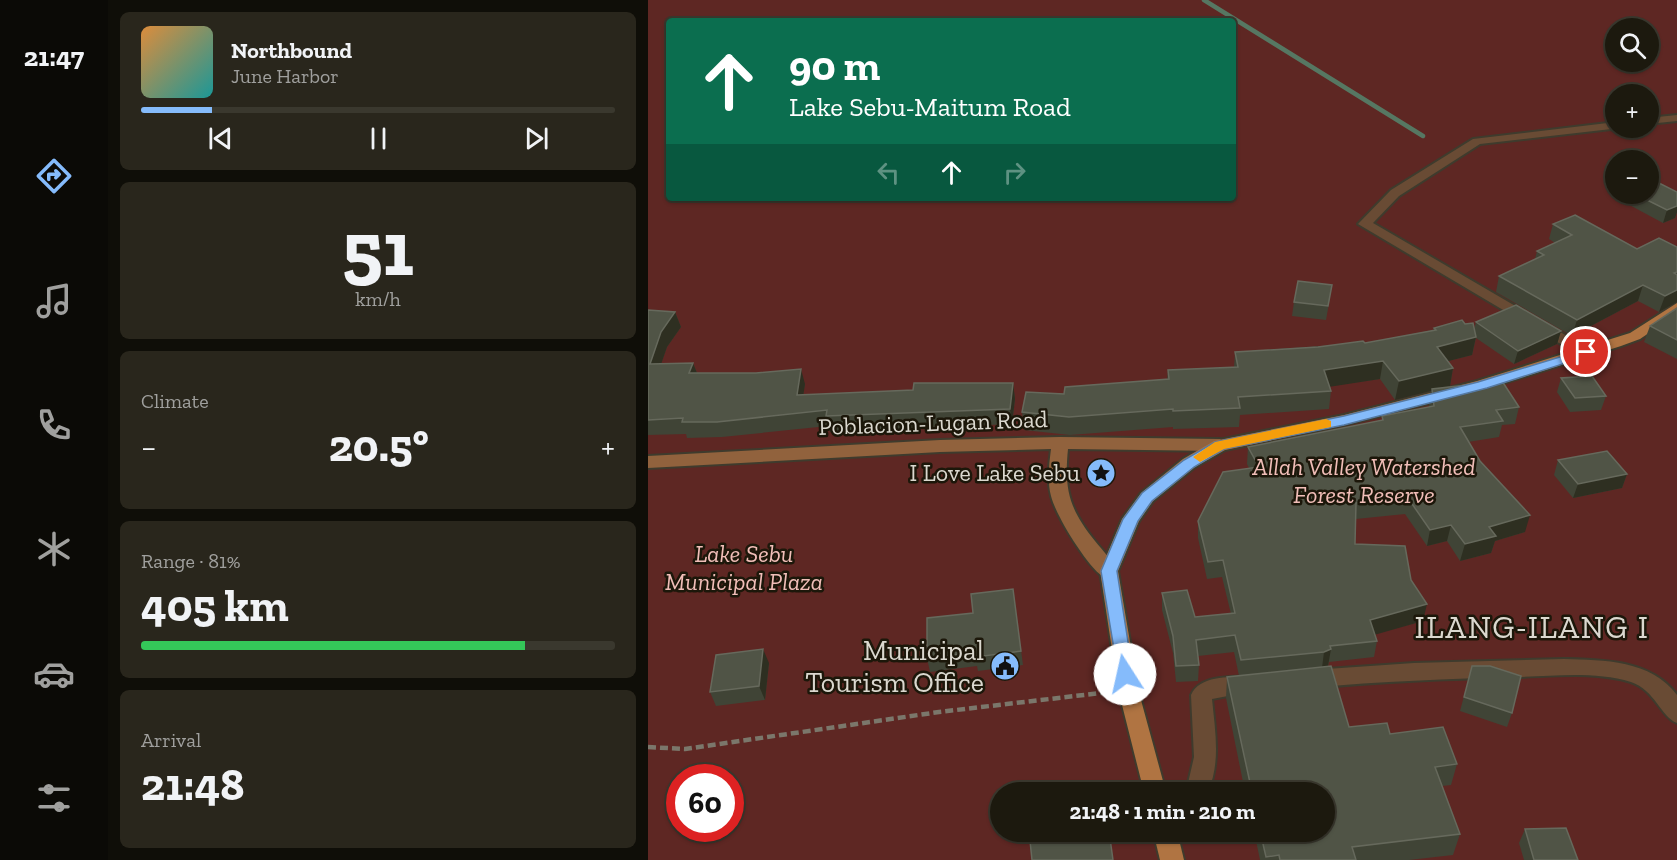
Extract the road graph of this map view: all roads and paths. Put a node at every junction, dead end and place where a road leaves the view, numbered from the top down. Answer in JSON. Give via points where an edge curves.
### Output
{"nodes":[{"id":1,"x":1677,"y":118,"type":"edge"},
{"id":2,"x":1659,"y":120,"type":"edge"},
{"id":3,"x":1605,"y":126,"type":"edge"},
{"id":4,"x":1677,"y":307,"type":"edge"},
{"id":5,"x":1586,"y":352,"type":"junction"},
{"id":6,"x":1060,"y":443,"type":"junction"},
{"id":7,"x":1220,"y":445,"type":"junction"},
{"id":8,"x":648,"y":462,"type":"edge"},
{"id":9,"x":1109,"y":571,"type":"junction"},
{"id":10,"x":1291,"y":681,"type":"edge"},
{"id":11,"x":1267,"y":683,"type":"edge"},
{"id":12,"x":1128,"y":689,"type":"junction"},
{"id":13,"x":1677,"y":714,"type":"edge"},
{"id":14,"x":648,"y":747,"type":"edge"},
{"id":15,"x":1152,"y":782,"type":"edge"},
{"id":16,"x":1200,"y":782,"type":"edge"},
{"id":17,"x":1168,"y":842,"type":"edge"},
{"id":18,"x":1172,"y":860,"type":"edge"}],
"edges":[{"from":1,"to":2,"type":"street"},
{"from":3,"to":5,"type":"street","via":[[1477,141],[1395,193],[1365,224]]},
{"from":4,"to":5,"type":"main road","via":[[1635,336]]},
{"from":5,"to":7,"type":"main road","via":[[1482,385],[1344,420]]},
{"from":6,"to":7,"type":"main road","name":"Poblacion-Lugan Road"},
{"from":6,"to":8,"type":"main road","name":"Poblacion-Lugan Road"},
{"from":6,"to":9,"type":"main road","via":[[1057,481],[1061,501],[1082,538]]},
{"from":7,"to":9,"type":"main road","via":[[1189,463],[1147,497],[1131,519]]},
{"from":9,"to":12,"type":"main road"},
{"from":10,"to":13,"type":"street","via":[[1406,671],[1564,668],[1626,673],[1658,688]]},
{"from":11,"to":16,"type":"street","via":[[1209,689],[1201,695],[1206,756]]},
{"from":12,"to":14,"type":"path","via":[[685,749]]},
{"from":12,"to":15,"type":"main road"},
{"from":17,"to":18,"type":"main road"}]}
